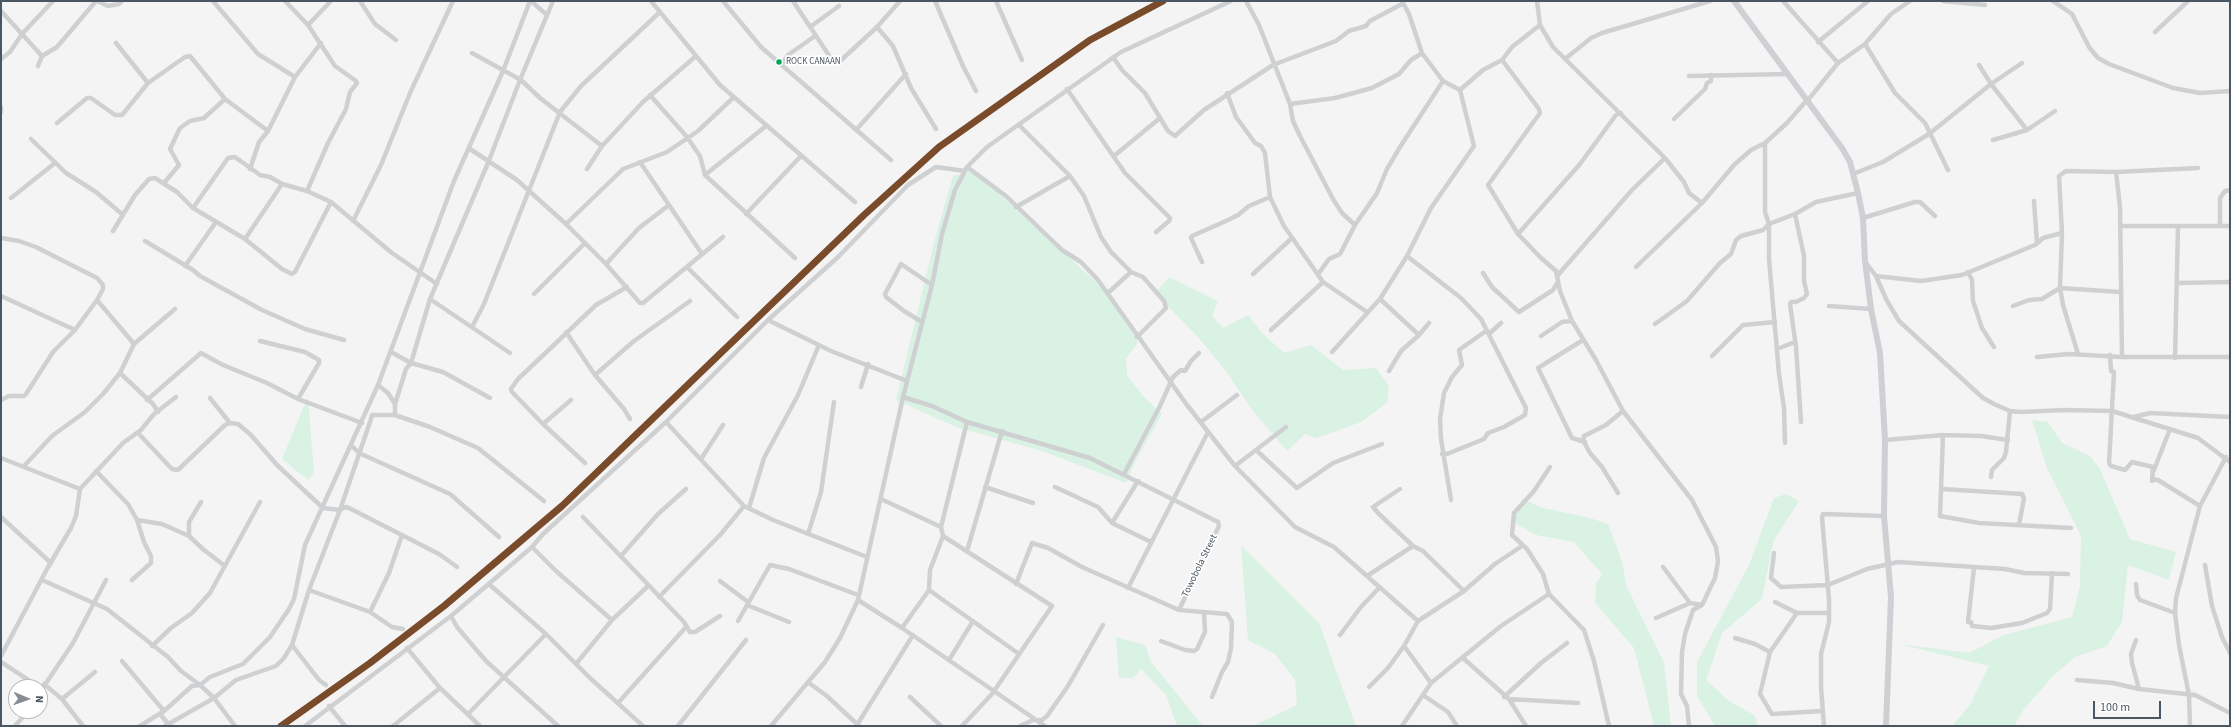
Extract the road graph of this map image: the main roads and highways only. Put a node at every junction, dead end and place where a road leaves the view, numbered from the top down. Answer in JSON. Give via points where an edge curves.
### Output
{"nodes":[{"id":1,"x":1734,"y":1,"type":"edge"},
{"id":2,"x":1886,"y":726,"type":"edge"}],
"edges":[{"from":1,"to":2,"type":"main road","via":[[1842,148],[1854,174],[1858,193],[1863,218],[1871,309],[1880,353],[1885,440],[1884,516],[1891,597]]}]}
